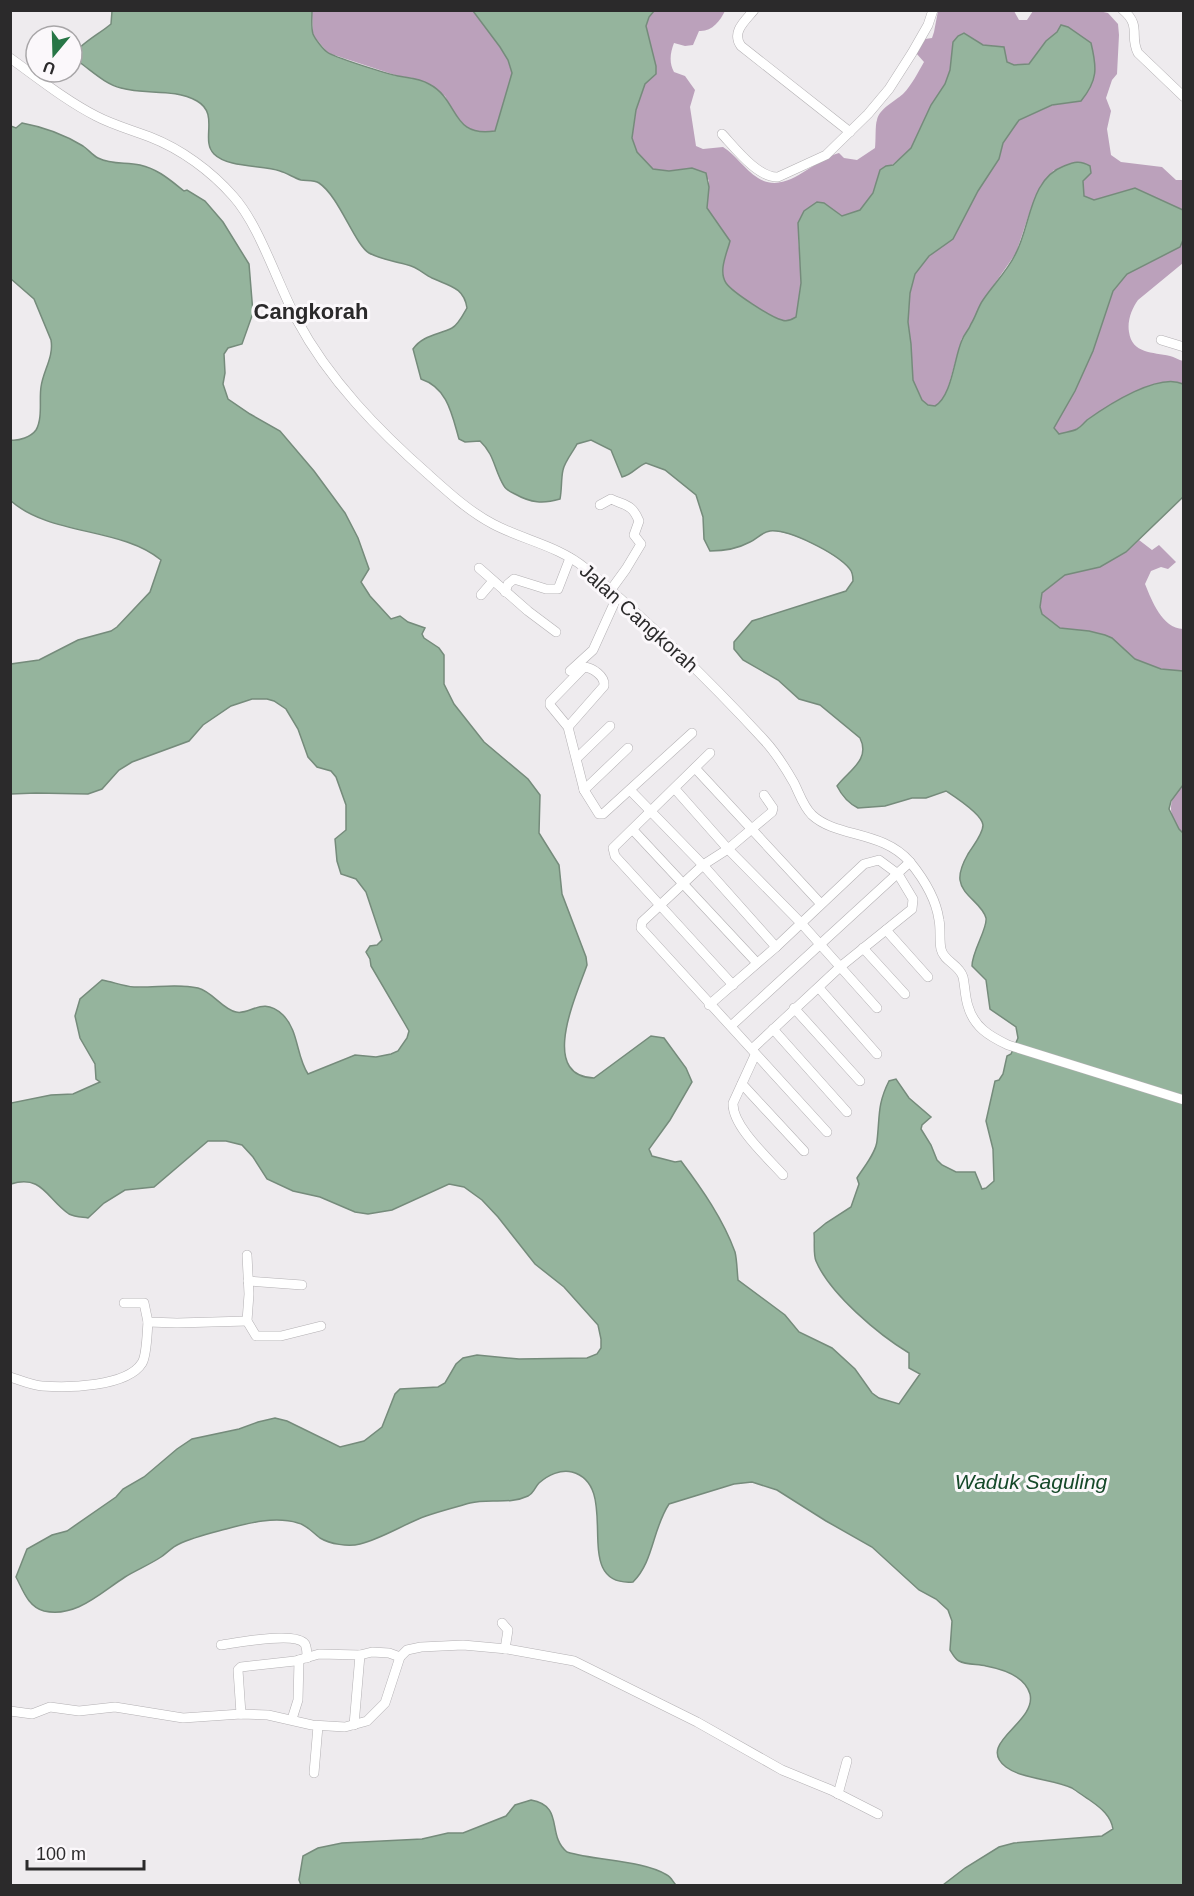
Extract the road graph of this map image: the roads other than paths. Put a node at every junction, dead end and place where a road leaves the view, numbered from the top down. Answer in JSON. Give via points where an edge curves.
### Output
{"nodes":[{"id":1,"x":754,"y":10,"type":"edge"},
{"id":2,"x":1123,"y":10,"type":"edge"},
{"id":3,"x":929,"y":12,"type":"edge"},
{"id":4,"x":10,"y":58,"type":"edge"},
{"id":5,"x":1184,"y":98,"type":"edge"},
{"id":6,"x":850,"y":132,"type":"junction"},
{"id":7,"x":722,"y":134,"type":"dead end"},
{"id":8,"x":1161,"y":340,"type":"dead end"},
{"id":9,"x":1184,"y":347,"type":"edge"},
{"id":10,"x":600,"y":505,"type":"dead end"},
{"id":11,"x":570,"y":558,"type":"junction"},
{"id":12,"x":479,"y":568,"type":"dead end"},
{"id":13,"x":494,"y":581,"type":"junction"},
{"id":14,"x":504,"y":591,"type":"junction"},
{"id":15,"x":614,"y":594,"type":"junction"},
{"id":16,"x":481,"y":595,"type":"dead end"},
{"id":17,"x":556,"y":632,"type":"dead end"},
{"id":18,"x":570,"y":671,"type":"dead end"},
{"id":19,"x":610,"y":726,"type":"dead end"},
{"id":20,"x":568,"y":727,"type":"junction"},
{"id":21,"x":692,"y":733,"type":"dead end"},
{"id":22,"x":628,"y":748,"type":"dead end"},
{"id":23,"x":710,"y":753,"type":"dead end"},
{"id":24,"x":577,"y":758,"type":"junction"},
{"id":25,"x":695,"y":768,"type":"junction"},
{"id":26,"x":675,"y":789,"type":"junction"},
{"id":27,"x":584,"y":790,"type":"junction"},
{"id":28,"x":630,"y":790,"type":"junction"},
{"id":29,"x":764,"y":795,"type":"dead end"},
{"id":30,"x":652,"y":813,"type":"junction"},
{"id":31,"x":752,"y":829,"type":"junction"},
{"id":32,"x":633,"y":830,"type":"junction"},
{"id":33,"x":728,"y":849,"type":"junction"},
{"id":34,"x":910,"y":862,"type":"junction"},
{"id":35,"x":703,"y":865,"type":"junction"},
{"id":36,"x":898,"y":874,"type":"junction"},
{"id":37,"x":683,"y":883,"type":"junction"},
{"id":38,"x":661,"y":904,"type":"junction"},
{"id":39,"x":821,"y":904,"type":"junction"},
{"id":40,"x":801,"y":923,"type":"junction"},
{"id":41,"x":886,"y":930,"type":"junction"},
{"id":42,"x":820,"y":946,"type":"junction"},
{"id":43,"x":776,"y":947,"type":"junction"},
{"id":44,"x":863,"y":948,"type":"junction"},
{"id":45,"x":757,"y":963,"type":"junction"},
{"id":46,"x":840,"y":967,"type":"junction"},
{"id":47,"x":928,"y":977,"type":"dead end"},
{"id":48,"x":733,"y":985,"type":"junction"},
{"id":49,"x":819,"y":988,"type":"junction"},
{"id":50,"x":904,"y":994,"type":"dead end"},
{"id":51,"x":709,"y":1005,"type":"junction"},
{"id":52,"x":794,"y":1008,"type":"junction"},
{"id":53,"x":877,"y":1008,"type":"dead end"},
{"id":54,"x":731,"y":1026,"type":"junction"},
{"id":55,"x":774,"y":1029,"type":"junction"},
{"id":56,"x":753,"y":1052,"type":"junction"},
{"id":57,"x":877,"y":1054,"type":"dead end"},
{"id":58,"x":860,"y":1081,"type":"dead end"},
{"id":59,"x":742,"y":1084,"type":"junction"},
{"id":60,"x":1184,"y":1100,"type":"edge"},
{"id":61,"x":847,"y":1112,"type":"dead end"},
{"id":62,"x":827,"y":1132,"type":"dead end"},
{"id":63,"x":804,"y":1151,"type":"dead end"},
{"id":64,"x":783,"y":1175,"type":"dead end"},
{"id":65,"x":247,"y":1255,"type":"dead end"},
{"id":66,"x":248,"y":1281,"type":"junction"},
{"id":67,"x":302,"y":1285,"type":"dead end"},
{"id":68,"x":124,"y":1303,"type":"dead end"},
{"id":69,"x":247,"y":1321,"type":"junction"},
{"id":70,"x":148,"y":1322,"type":"junction"},
{"id":71,"x":321,"y":1326,"type":"dead end"},
{"id":72,"x":10,"y":1377,"type":"edge"},
{"id":73,"x":502,"y":1623,"type":"dead end"},
{"id":74,"x":221,"y":1644,"type":"dead end"},
{"id":75,"x":505,"y":1648,"type":"junction"},
{"id":76,"x":360,"y":1654,"type":"junction"},
{"id":77,"x":400,"y":1657,"type":"junction"},
{"id":78,"x":303,"y":1659,"type":"junction"},
{"id":79,"x":10,"y":1711,"type":"edge"},
{"id":80,"x":241,"y":1714,"type":"junction"},
{"id":81,"x":292,"y":1719,"type":"junction"},
{"id":82,"x":354,"y":1725,"type":"junction"},
{"id":83,"x":318,"y":1726,"type":"junction"},
{"id":84,"x":847,"y":1761,"type":"dead end"},
{"id":85,"x":314,"y":1773,"type":"dead end"},
{"id":86,"x":838,"y":1794,"type":"junction"},
{"id":87,"x":878,"y":1814,"type":"dead end"}],
"edges":[{"from":1,"to":6,"type":"street","via":[[738,30],[736,36],[741,46]]},
{"from":2,"to":5,"type":"street","via":[[1132,18],[1138,53]]},
{"from":3,"to":6,"type":"street","via":[[928,25],[889,90]]},
{"from":4,"to":11,"type":"street","name":"Jalan Cangkorah","via":[[94,115],[174,148],[200,166],[231,194],[250,221],[308,340],[374,423],[473,512]]},
{"from":6,"to":7,"type":"street","via":[[823,157],[774,177],[760,172]]},
{"from":8,"to":9,"type":"street"},
{"from":10,"to":15,"type":"street","via":[[611,499],[634,510],[639,521],[634,535],[641,544]]},
{"from":11,"to":14,"type":"street","via":[[558,589],[514,579]]},
{"from":11,"to":15,"type":"street","name":"Jalan Cangkorah"},
{"from":12,"to":13,"type":"street"},
{"from":13,"to":14,"type":"street"},
{"from":13,"to":16,"type":"street"},
{"from":14,"to":17,"type":"street"},
{"from":15,"to":18,"type":"street","via":[[593,650]]},
{"from":15,"to":34,"type":"street","name":"Jalan Cangkorah","via":[[714,686],[767,743],[810,814],[897,850]]},
{"from":19,"to":24,"type":"street"},
{"from":20,"to":20,"type":"street","via":[[550,702],[587,667],[602,677],[603,686]]},
{"from":20,"to":24,"type":"street"},
{"from":21,"to":28,"type":"street"},
{"from":22,"to":27,"type":"street"},
{"from":23,"to":25,"type":"street"},
{"from":24,"to":27,"type":"street"},
{"from":25,"to":26,"type":"street"},
{"from":25,"to":31,"type":"street"},
{"from":26,"to":30,"type":"street"},
{"from":26,"to":33,"type":"street"},
{"from":27,"to":28,"type":"street","via":[[600,814]]},
{"from":28,"to":30,"type":"street"},
{"from":29,"to":31,"type":"street","via":[[772,812]]},
{"from":30,"to":32,"type":"street"},
{"from":30,"to":35,"type":"street"},
{"from":31,"to":33,"type":"street"},
{"from":31,"to":39,"type":"street"},
{"from":32,"to":37,"type":"street"},
{"from":32,"to":38,"type":"street","via":[[614,848],[615,856]]},
{"from":33,"to":35,"type":"street"},
{"from":33,"to":40,"type":"street"},
{"from":34,"to":36,"type":"street"},
{"from":34,"to":60,"type":"street","name":"Jalan Cangkorah","via":[[935,902],[941,949],[960,970],[968,1006],[975,1024],[983,1031],[1012,1046]]},
{"from":35,"to":37,"type":"street"},
{"from":35,"to":43,"type":"street"},
{"from":36,"to":39,"type":"street","via":[[874,860],[864,864]]},
{"from":36,"to":41,"type":"street","via":[[913,898],[912,909]]},
{"from":36,"to":42,"type":"street"},
{"from":37,"to":38,"type":"street"},
{"from":37,"to":45,"type":"street"},
{"from":38,"to":48,"type":"street"},
{"from":38,"to":51,"type":"street","via":[[642,922],[641,928]]},
{"from":39,"to":40,"type":"street"},
{"from":40,"to":42,"type":"street"},
{"from":40,"to":43,"type":"street"},
{"from":41,"to":44,"type":"street"},
{"from":41,"to":47,"type":"street"},
{"from":42,"to":46,"type":"street"},
{"from":42,"to":54,"type":"street"},
{"from":43,"to":45,"type":"street"},
{"from":44,"to":46,"type":"street"},
{"from":44,"to":50,"type":"street"},
{"from":45,"to":48,"type":"street"},
{"from":46,"to":49,"type":"street"},
{"from":46,"to":53,"type":"street"},
{"from":48,"to":51,"type":"street"},
{"from":49,"to":52,"type":"street"},
{"from":49,"to":57,"type":"street"},
{"from":51,"to":54,"type":"street"},
{"from":52,"to":55,"type":"street"},
{"from":52,"to":58,"type":"street"},
{"from":54,"to":56,"type":"street"},
{"from":55,"to":56,"type":"street"},
{"from":55,"to":61,"type":"street"},
{"from":56,"to":59,"type":"street"},
{"from":56,"to":62,"type":"street"},
{"from":59,"to":63,"type":"street"},
{"from":59,"to":64,"type":"street","via":[[732,1110],[742,1129]]},
{"from":65,"to":66,"type":"street"},
{"from":66,"to":67,"type":"street"},
{"from":66,"to":69,"type":"street"},
{"from":68,"to":70,"type":"street","via":[[144,1303]]},
{"from":69,"to":70,"type":"street"},
{"from":69,"to":71,"type":"street","via":[[260,1337]]},
{"from":70,"to":72,"type":"street","via":[[143,1362],[126,1377],[65,1387],[41,1386]]},
{"from":73,"to":75,"type":"street","via":[[508,1630]]},
{"from":74,"to":78,"type":"street","via":[[293,1638],[305,1644]]},
{"from":75,"to":77,"type":"street","via":[[421,1647],[407,1650]]},
{"from":75,"to":86,"type":"street","via":[[574,1661],[698,1722],[782,1770]]},
{"from":76,"to":77,"type":"street","via":[[381,1652]]},
{"from":76,"to":78,"type":"street","via":[[319,1654]]},
{"from":76,"to":82,"type":"street"},
{"from":77,"to":82,"type":"street","via":[[386,1703],[367,1721]]},
{"from":78,"to":80,"type":"street","via":[[239,1668]]},
{"from":78,"to":81,"type":"street"},
{"from":79,"to":80,"type":"street","via":[[32,1714],[50,1707],[79,1711],[115,1707],[183,1718]]},
{"from":80,"to":81,"type":"street"},
{"from":81,"to":83,"type":"street"},
{"from":82,"to":83,"type":"street"},
{"from":83,"to":85,"type":"street"},
{"from":84,"to":86,"type":"street"},
{"from":86,"to":87,"type":"street"}]}
